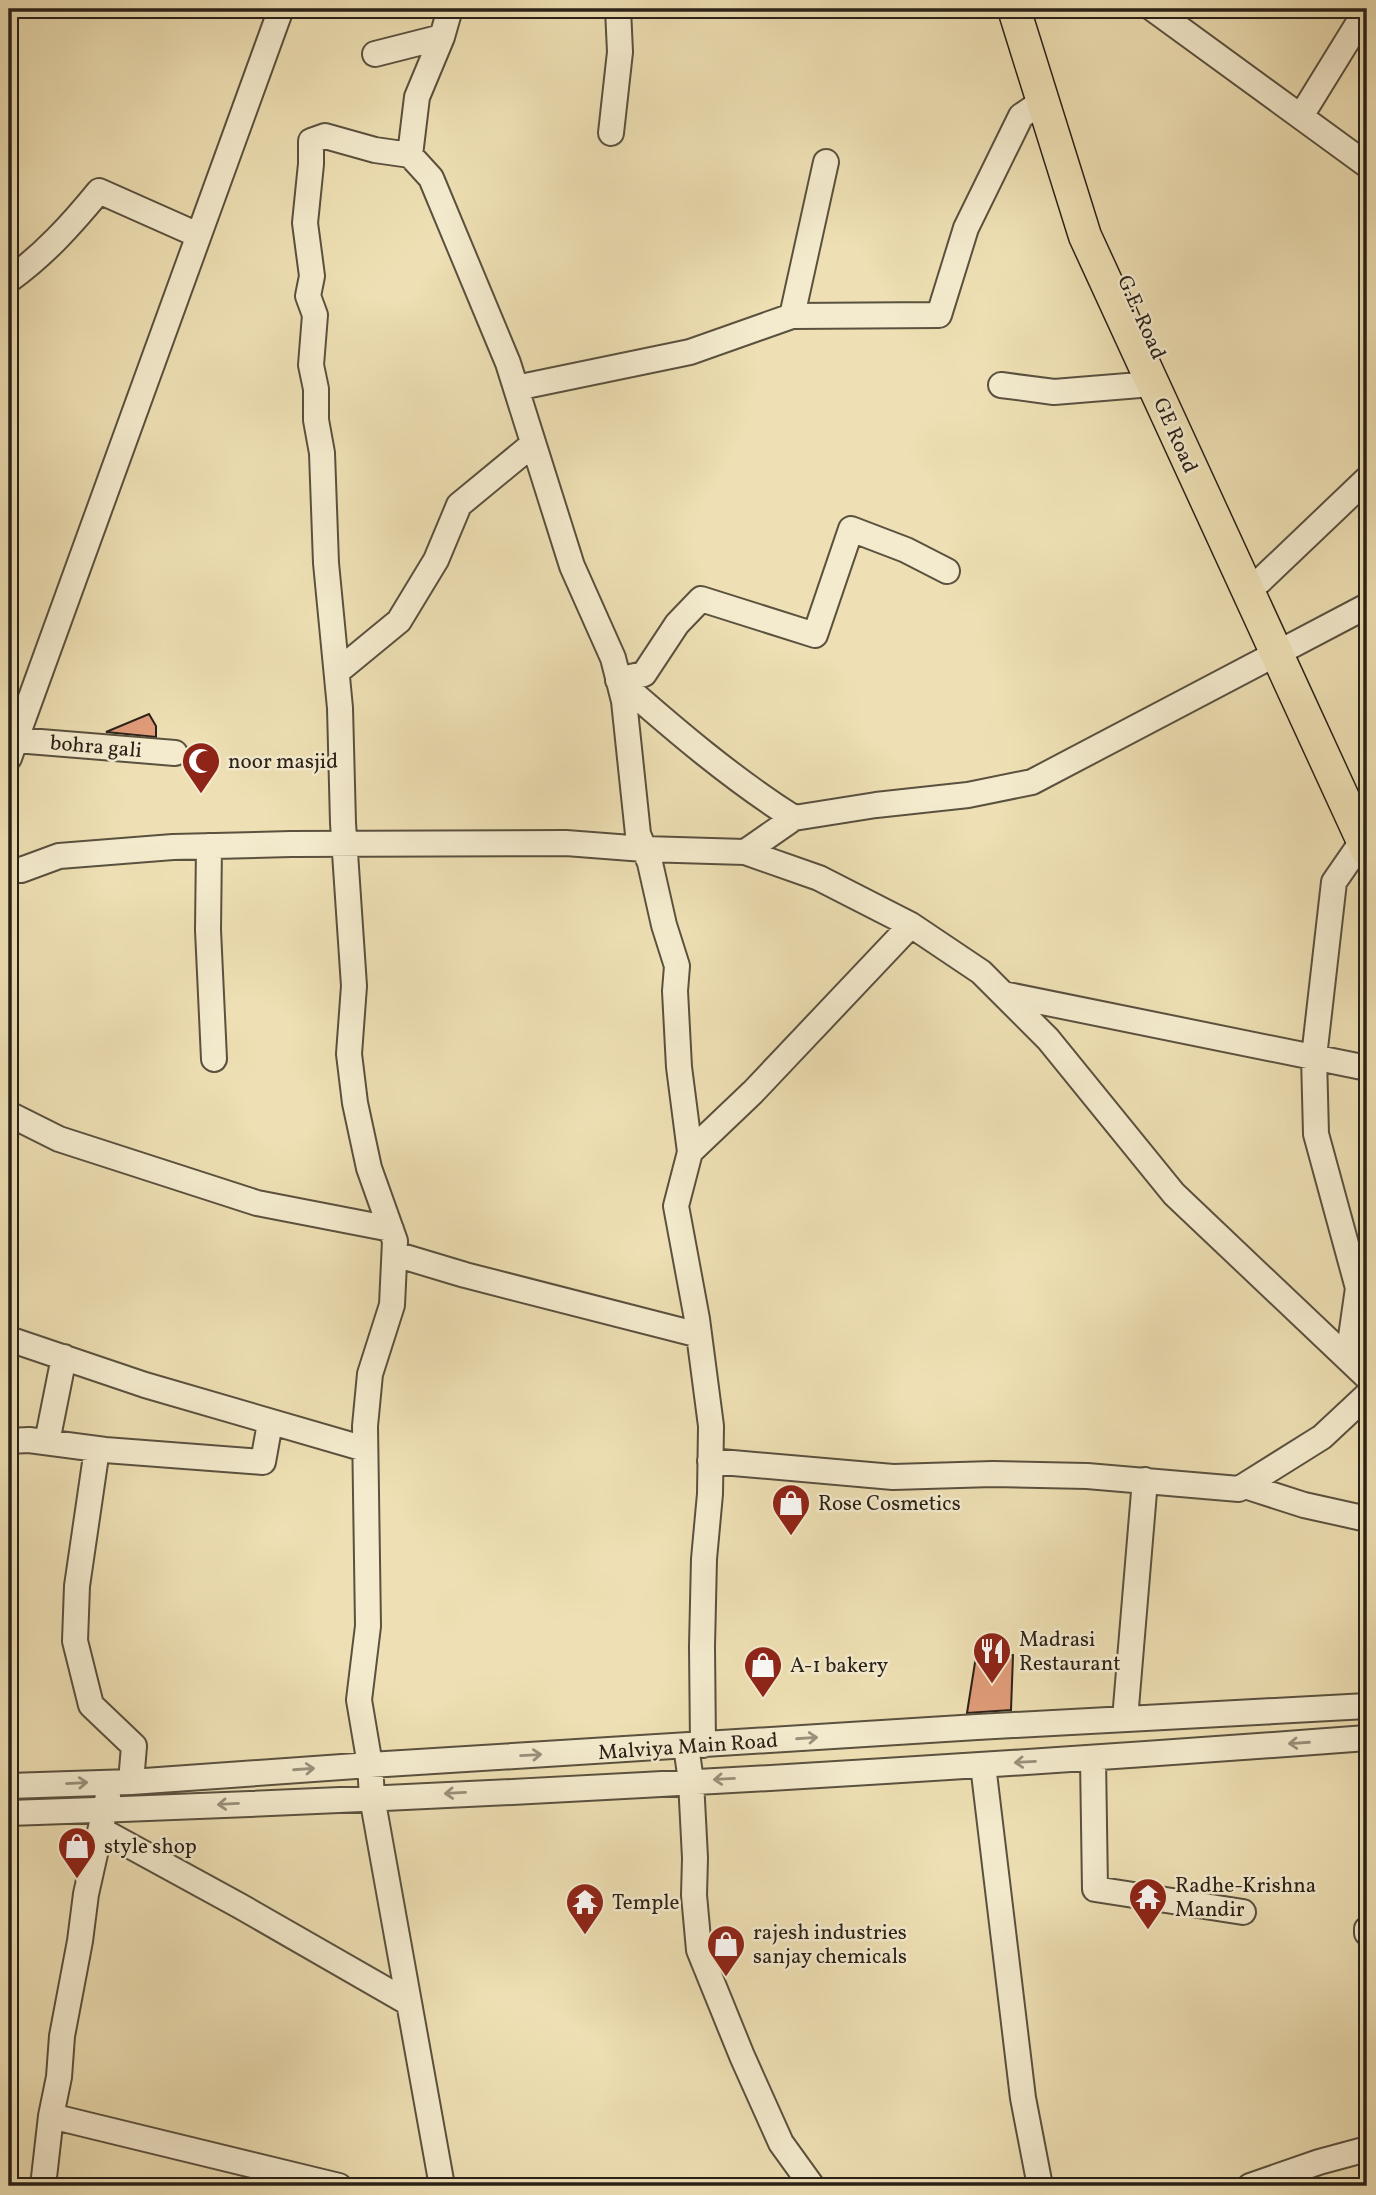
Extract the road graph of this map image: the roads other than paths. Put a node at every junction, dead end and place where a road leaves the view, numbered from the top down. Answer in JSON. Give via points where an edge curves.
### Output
{"nodes":[{"id":1,"x":281,"y":9,"type":"edge"},
{"id":2,"x":450,"y":9,"type":"edge"},
{"id":3,"x":618,"y":9,"type":"edge"},
{"id":4,"x":1014,"y":9,"type":"edge"},
{"id":5,"x":1032,"y":9,"type":"edge"},
{"id":6,"x":1153,"y":9,"type":"edge"},
{"id":7,"x":1367,"y":9,"type":"edge"},
{"id":8,"x":442,"y":37,"type":"junction"},
{"id":9,"x":375,"y":54,"type":"dead end"},
{"id":10,"x":1043,"y":102,"type":"junction"},
{"id":11,"x":1301,"y":116,"type":"junction"},
{"id":12,"x":611,"y":134,"type":"dead end"},
{"id":13,"x":410,"y":155,"type":"junction"},
{"id":14,"x":826,"y":162,"type":"dead end"},
{"id":15,"x":1367,"y":165,"type":"edge"},
{"id":16,"x":198,"y":235,"type":"junction"},
{"id":17,"x":9,"y":280,"type":"edge"},
{"id":18,"x":792,"y":316,"type":"junction"},
{"id":19,"x":1152,"y":384,"type":"junction"},
{"id":20,"x":1001,"y":385,"type":"dead end"},
{"id":21,"x":516,"y":388,"type":"junction"},
{"id":22,"x":533,"y":444,"type":"junction"},
{"id":23,"x":1367,"y":479,"type":"edge"},
{"id":24,"x":947,"y":571,"type":"dead end"},
{"id":25,"x":1260,"y":581,"type":"junction"},
{"id":26,"x":1367,"y":607,"type":"edge"},
{"id":27,"x":1283,"y":651,"type":"junction"},
{"id":28,"x":337,"y":672,"type":"junction"},
{"id":29,"x":618,"y":680,"type":"junction"},
{"id":30,"x":11,"y":744,"type":"edge"},
{"id":31,"x":175,"y":753,"type":"dead end"},
{"id":32,"x":1367,"y":806,"type":"edge"},
{"id":33,"x":794,"y":818,"type":"junction"},
{"id":34,"x":344,"y":844,"type":"junction"},
{"id":35,"x":1365,"y":845,"type":"edge"},
{"id":36,"x":209,"y":846,"type":"junction"},
{"id":37,"x":644,"y":849,"type":"junction"},
{"id":38,"x":745,"y":852,"type":"junction"},
{"id":39,"x":9,"y":869,"type":"edge"},
{"id":40,"x":911,"y":925,"type":"junction"},
{"id":41,"x":1003,"y":994,"type":"junction"},
{"id":42,"x":1314,"y":1057,"type":"junction"},
{"id":43,"x":214,"y":1059,"type":"dead end"},
{"id":44,"x":1367,"y":1068,"type":"edge"},
{"id":45,"x":9,"y":1114,"type":"edge"},
{"id":46,"x":690,"y":1152,"type":"junction"},
{"id":47,"x":391,"y":1229,"type":"junction"},
{"id":48,"x":394,"y":1254,"type":"junction"},
{"id":49,"x":699,"y":1335,"type":"junction"},
{"id":50,"x":9,"y":1339,"type":"edge"},
{"id":51,"x":64,"y":1357,"type":"junction"},
{"id":52,"x":1348,"y":1358,"type":"junction"},
{"id":53,"x":1367,"y":1377,"type":"edge"},
{"id":54,"x":1367,"y":1395,"type":"edge"},
{"id":55,"x":270,"y":1423,"type":"junction"},
{"id":56,"x":9,"y":1441,"type":"edge"},
{"id":57,"x":47,"y":1442,"type":"junction"},
{"id":58,"x":365,"y":1449,"type":"junction"},
{"id":59,"x":97,"y":1450,"type":"junction"},
{"id":60,"x":710,"y":1461,"type":"junction"},
{"id":61,"x":1145,"y":1480,"type":"junction"},
{"id":62,"x":1245,"y":1486,"type":"junction"},
{"id":63,"x":1367,"y":1519,"type":"edge"},
{"id":64,"x":1367,"y":1706,"type":"edge"},
{"id":65,"x":1125,"y":1719,"type":"junction"},
{"id":66,"x":1367,"y":1738,"type":"edge"},
{"id":67,"x":695,"y":1746,"type":"junction"},
{"id":68,"x":1093,"y":1759,"type":"junction"},
{"id":69,"x":370,"y":1765,"type":"junction"},
{"id":70,"x":983,"y":1765,"type":"junction"},
{"id":71,"x":691,"y":1781,"type":"junction"},
{"id":72,"x":121,"y":1782,"type":"junction"},
{"id":73,"x":9,"y":1786,"type":"edge"},
{"id":74,"x":372,"y":1797,"type":"junction"},
{"id":75,"x":9,"y":1813,"type":"edge"},
{"id":76,"x":104,"y":1820,"type":"junction"},
{"id":77,"x":1243,"y":1912,"type":"dead end"},
{"id":78,"x":409,"y":2003,"type":"junction"},
{"id":79,"x":51,"y":2116,"type":"junction"},
{"id":80,"x":1367,"y":2149,"type":"edge"},
{"id":81,"x":43,"y":2186,"type":"edge"},
{"id":82,"x":339,"y":2186,"type":"edge"},
{"id":83,"x":442,"y":2186,"type":"edge"},
{"id":84,"x":812,"y":2186,"type":"edge"},
{"id":85,"x":1040,"y":2186,"type":"edge"},
{"id":86,"x":1250,"y":2186,"type":"edge"}],
"edges":[{"from":1,"to":16,"type":"street"},
{"from":2,"to":8,"type":"street"},
{"from":3,"to":12,"type":"street","via":[[620,52]]},
{"from":4,"to":10,"type":"main road","name":"GE Road"},
{"from":5,"to":25,"type":"main road","name":"G.E. Road","via":[[1105,236]]},
{"from":6,"to":11,"type":"street"},
{"from":7,"to":11,"type":"street"},
{"from":8,"to":9,"type":"street"},
{"from":8,"to":13,"type":"street","via":[[417,97]]},
{"from":10,"to":18,"type":"street","via":[[1021,116],[966,228],[939,315]]},
{"from":10,"to":19,"type":"main road","name":"GE Road","via":[[1085,236]]},
{"from":11,"to":15,"type":"street"},
{"from":13,"to":21,"type":"street","via":[[431,178]]},
{"from":13,"to":28,"type":"street","via":[[325,136],[311,141],[305,223],[312,276],[308,296],[315,315],[311,365],[322,453],[326,563]]},
{"from":14,"to":18,"type":"street"},
{"from":16,"to":17,"type":"street","via":[[99,191],[70,227]]},
{"from":16,"to":30,"type":"street"},
{"from":18,"to":21,"type":"street","via":[[690,352]]},
{"from":19,"to":20,"type":"street","via":[[1054,392]]},
{"from":19,"to":27,"type":"main road","name":"GE Road"},
{"from":21,"to":22,"type":"street"},
{"from":22,"to":28,"type":"street","via":[[459,505],[436,560],[399,621]]},
{"from":22,"to":29,"type":"street","via":[[572,566]]},
{"from":23,"to":25,"type":"street"},
{"from":24,"to":29,"type":"street","via":[[851,529],[815,635],[701,599],[677,624],[644,674]]},
{"from":25,"to":27,"type":"main road","name":"G.E. Road"},
{"from":26,"to":27,"type":"street"},
{"from":27,"to":32,"type":"main road","name":"G.E. Road"},
{"from":27,"to":33,"type":"street","via":[[1032,782]]},
{"from":27,"to":35,"type":"main road","name":"GE Road"},
{"from":28,"to":34,"type":"street"},
{"from":29,"to":33,"type":"street","via":[[704,755]]},
{"from":29,"to":37,"type":"street","via":[[638,834]]},
{"from":30,"to":31,"type":"street","name":"bohra gali"},
{"from":33,"to":38,"type":"street"},
{"from":34,"to":36,"type":"street"},
{"from":34,"to":37,"type":"street","via":[[566,843]]},
{"from":34,"to":47,"type":"street","via":[[354,986],[349,1054],[355,1104],[369,1168]]},
{"from":35,"to":42,"type":"street","via":[[1334,882]]},
{"from":36,"to":39,"type":"street","via":[[59,856],[21,870]]},
{"from":36,"to":43,"type":"street"},
{"from":37,"to":38,"type":"street"},
{"from":37,"to":46,"type":"street","via":[[677,966],[679,1067]]},
{"from":38,"to":40,"type":"street","via":[[819,878]]},
{"from":40,"to":41,"type":"street","via":[[981,972]]},
{"from":40,"to":46,"type":"street","via":[[753,1093]]},
{"from":41,"to":42,"type":"street"},
{"from":41,"to":52,"type":"street","via":[[1048,1039],[1174,1194]]},
{"from":42,"to":44,"type":"street"},
{"from":42,"to":52,"type":"street","via":[[1316,1134],[1358,1288]]},
{"from":45,"to":47,"type":"street","via":[[59,1139],[257,1203]]},
{"from":46,"to":49,"type":"street","via":[[676,1206]]},
{"from":47,"to":48,"type":"street"},
{"from":48,"to":49,"type":"street"},
{"from":48,"to":58,"type":"street","via":[[392,1305],[370,1374]]},
{"from":49,"to":60,"type":"street","via":[[711,1426]]},
{"from":50,"to":51,"type":"street"},
{"from":51,"to":55,"type":"street"},
{"from":51,"to":57,"type":"street"},
{"from":52,"to":53,"type":"street"},
{"from":54,"to":62,"type":"street","via":[[1322,1437]]},
{"from":55,"to":58,"type":"street"},
{"from":55,"to":59,"type":"street","via":[[264,1462]]},
{"from":56,"to":57,"type":"street"},
{"from":57,"to":59,"type":"street"},
{"from":58,"to":69,"type":"street","via":[[368,1626],[359,1700]]},
{"from":59,"to":72,"type":"street","via":[[77,1587],[75,1641],[92,1705],[134,1746]]},
{"from":60,"to":61,"type":"street","via":[[894,1477],[993,1474]]},
{"from":60,"to":67,"type":"street"},
{"from":61,"to":62,"type":"street"},
{"from":61,"to":65,"type":"street"},
{"from":62,"to":63,"type":"street"},
{"from":64,"to":65,"type":"street","name":"Malviya Main Road"},
{"from":67,"to":65,"type":"street","name":"Malviya Main Road","one_way":true},
{"from":66,"to":68,"type":"street","name":"Malviya Main Road","one_way":true},
{"from":69,"to":67,"type":"street","name":"Malviya Main Road","one_way":true},
{"from":67,"to":71,"type":"street"},
{"from":68,"to":70,"type":"street","name":"Malviya Main Road","one_way":true},
{"from":68,"to":77,"type":"street","via":[[1094,1889]]},
{"from":72,"to":69,"type":"street","name":"Malviya Main Road","one_way":true},
{"from":69,"to":74,"type":"street"},
{"from":70,"to":71,"type":"street","name":"Malviya Main Road","one_way":true},
{"from":70,"to":85,"type":"street","via":[[1021,2086]]},
{"from":71,"to":74,"type":"street","name":"Malviya Main Road","one_way":true},
{"from":71,"to":84,"type":"street","via":[[699,1950],[781,2143]]},
{"from":73,"to":72,"type":"street","name":"Malviya Main Road","one_way":true},
{"from":72,"to":76,"type":"street"},
{"from":74,"to":76,"type":"street","name":"Malviya Main Road","one_way":true},
{"from":74,"to":78,"type":"street"},
{"from":75,"to":76,"type":"street","name":"Malviya Main Road"},
{"from":76,"to":78,"type":"street","via":[[240,1906]]},
{"from":76,"to":79,"type":"street","via":[[86,1894]]},
{"from":78,"to":83,"type":"street"},
{"from":79,"to":81,"type":"street"},
{"from":79,"to":82,"type":"street"},
{"from":80,"to":86,"type":"street"}]}
